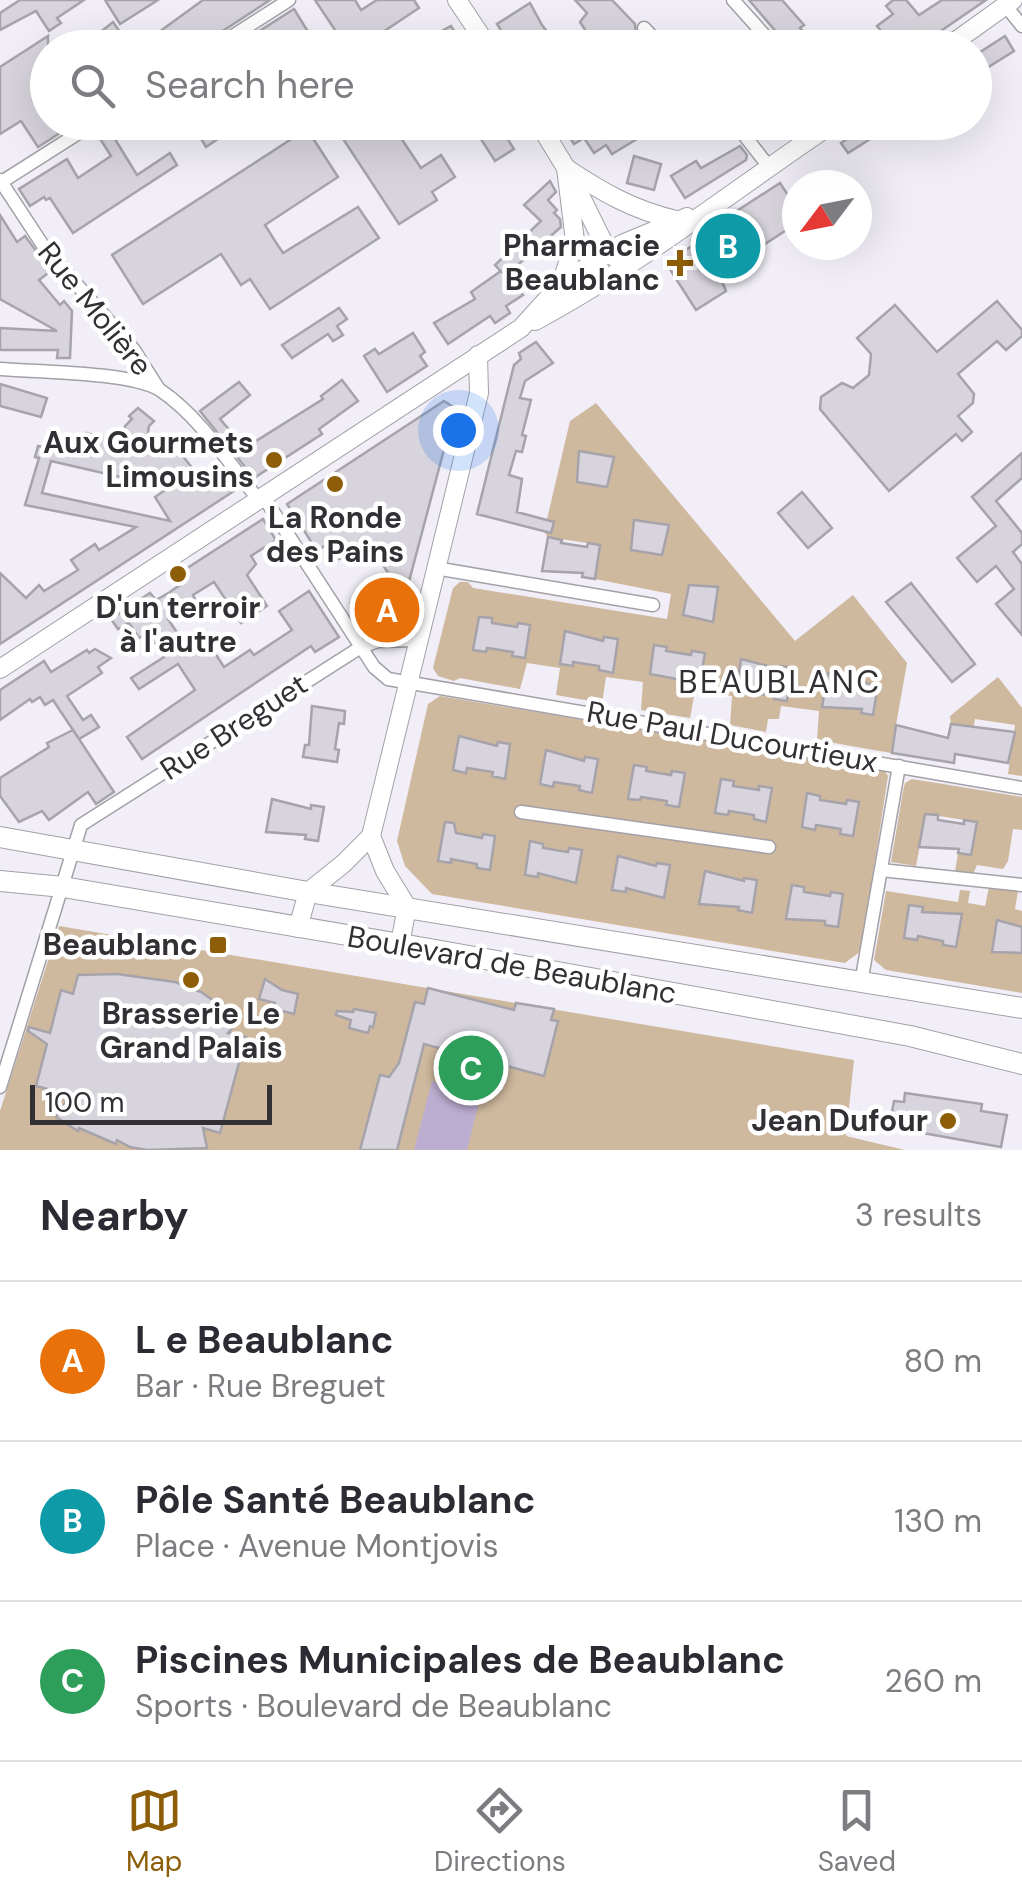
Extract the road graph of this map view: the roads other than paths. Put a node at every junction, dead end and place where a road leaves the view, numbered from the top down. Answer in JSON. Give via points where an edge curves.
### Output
{"nodes":[{"id":1,"x":289,"y":0,"type":"edge"},
{"id":2,"x":458,"y":0,"type":"edge"},
{"id":3,"x":733,"y":0,"type":"edge"},
{"id":4,"x":1009,"y":3,"type":"edge"},
{"id":5,"x":1022,"y":26,"type":"edge"},
{"id":6,"x":242,"y":30,"type":"edge"},
{"id":7,"x":477,"y":30,"type":"edge"},
{"id":8,"x":760,"y":30,"type":"edge"},
{"id":9,"x":971,"y":30,"type":"edge"},
{"id":10,"x":67,"y":140,"type":"edge"},
{"id":11,"x":549,"y":140,"type":"edge"},
{"id":12,"x":750,"y":140,"type":"edge"},
{"id":13,"x":809,"y":140,"type":"edge"},
{"id":14,"x":769,"y":167,"type":"junction"},
{"id":15,"x":566,"y":168,"type":"junction"},
{"id":16,"x":0,"y":182,"type":"edge"},
{"id":17,"x":702,"y":213,"type":"junction"},
{"id":18,"x":676,"y":220,"type":"junction"},
{"id":19,"x":615,"y":248,"type":"junction"},
{"id":20,"x":630,"y":267,"type":"junction"},
{"id":21,"x":561,"y":284,"type":"junction"},
{"id":22,"x":521,"y":328,"type":"junction"},
{"id":23,"x":478,"y":356,"type":"junction"},
{"id":24,"x":0,"y":369,"type":"edge"},
{"id":25,"x":158,"y":388,"type":"junction"},
{"id":26,"x":260,"y":497,"type":"junction"},
{"id":27,"x":436,"y":568,"type":"junction"},
{"id":28,"x":653,"y":606,"type":"dead end"},
{"id":29,"x":418,"y":640,"type":"junction"},
{"id":30,"x":362,"y":646,"type":"junction"},
{"id":31,"x":0,"y":669,"type":"edge"},
{"id":32,"x":406,"y":683,"type":"junction"},
{"id":33,"x":899,"y":766,"type":"junction"},
{"id":34,"x":1022,"y":788,"type":"edge"},
{"id":35,"x":521,"y":812,"type":"dead end"},
{"id":36,"x":371,"y":836,"type":"junction"},
{"id":37,"x":0,"y":837,"type":"edge"},
{"id":38,"x":769,"y":848,"type":"dead end"},
{"id":39,"x":72,"y":850,"type":"junction"},
{"id":40,"x":881,"y":870,"type":"junction"},
{"id":41,"x":0,"y":880,"type":"edge"},
{"id":42,"x":1022,"y":885,"type":"edge"},
{"id":43,"x":64,"y":887,"type":"junction"},
{"id":44,"x":308,"y":892,"type":"junction"},
{"id":45,"x":407,"y":907,"type":"junction"},
{"id":46,"x":298,"y":928,"type":"junction"},
{"id":47,"x":400,"y":944,"type":"junction"},
{"id":48,"x":861,"y":982,"type":"junction"},
{"id":49,"x":1022,"y":1008,"type":"edge"},
{"id":50,"x":1022,"y":1064,"type":"edge"},
{"id":51,"x":0,"y":1087,"type":"edge"}],
"edges":[{"from":1,"to":6,"type":"street"},
{"from":2,"to":7,"type":"main road"},
{"from":3,"to":8,"type":"street"},
{"from":4,"to":5,"type":"street"},
{"from":4,"to":9,"type":"main road"},
{"from":10,"to":16,"type":"street"},
{"from":11,"to":15,"type":"main road"},
{"from":12,"to":14,"type":"street"},
{"from":13,"to":14,"type":"main road"},
{"from":14,"to":17,"type":"main road"},
{"from":15,"to":18,"type":"main road","via":[[625,204]]},
{"from":15,"to":19,"type":"main road"},
{"from":15,"to":21,"type":"main road","via":[[576,241]]},
{"from":16,"to":25,"type":"street","name":"Rue Molière"},
{"from":17,"to":18,"type":"main road"},
{"from":17,"to":20,"type":"main road"},
{"from":18,"to":19,"type":"main road"},
{"from":19,"to":20,"type":"main road"},
{"from":19,"to":21,"type":"main road"},
{"from":20,"to":22,"type":"main road"},
{"from":21,"to":22,"type":"main road"},
{"from":22,"to":23,"type":"main road"},
{"from":23,"to":26,"type":"main road"},
{"from":23,"to":27,"type":"main road","via":[[479,393]]},
{"from":24,"to":25,"type":"street","via":[[116,376]]},
{"from":25,"to":26,"type":"street"},
{"from":26,"to":30,"type":"street"},
{"from":26,"to":31,"type":"main road"},
{"from":27,"to":28,"type":"street"},
{"from":27,"to":29,"type":"main road"},
{"from":29,"to":30,"type":"street","name":"Rue Breguet"},
{"from":29,"to":32,"type":"main road"},
{"from":30,"to":32,"type":"street","via":[[388,679]]},
{"from":30,"to":39,"type":"street","name":"Rue Breguet","via":[[81,824]]},
{"from":32,"to":33,"type":"street","name":"Rue Paul Ducourtieux"},
{"from":32,"to":36,"type":"main road"},
{"from":33,"to":34,"type":"street"},
{"from":33,"to":40,"type":"street","name":"Rue Paul Ducourtieux"},
{"from":35,"to":38,"type":"street"},
{"from":36,"to":44,"type":"main road"},
{"from":36,"to":45,"type":"main road"},
{"from":37,"to":39,"type":"main road","name":"Boulevard de Beaublanc"},
{"from":39,"to":43,"type":"street"},
{"from":39,"to":44,"type":"main road","name":"Boulevard de Beaublanc"},
{"from":40,"to":42,"type":"street"},
{"from":40,"to":48,"type":"street","name":"Rue Paul Ducourtieux"},
{"from":41,"to":43,"type":"main road","name":"Boulevard de Beaublanc"},
{"from":43,"to":46,"type":"main road","name":"Boulevard de Beaublanc"},
{"from":43,"to":51,"type":"street"},
{"from":44,"to":45,"type":"main road","name":"Boulevard de Beaublanc"},
{"from":44,"to":46,"type":"main road"},
{"from":45,"to":47,"type":"main road"},
{"from":45,"to":48,"type":"main road","name":"Boulevard de Beaublanc"},
{"from":46,"to":47,"type":"main road","name":"Boulevard de Beaublanc"},
{"from":47,"to":50,"type":"main road","name":"Boulevard de Beaublanc","via":[[910,1036]]},
{"from":48,"to":49,"type":"main road","name":"Boulevard de Beaublanc"}]}
